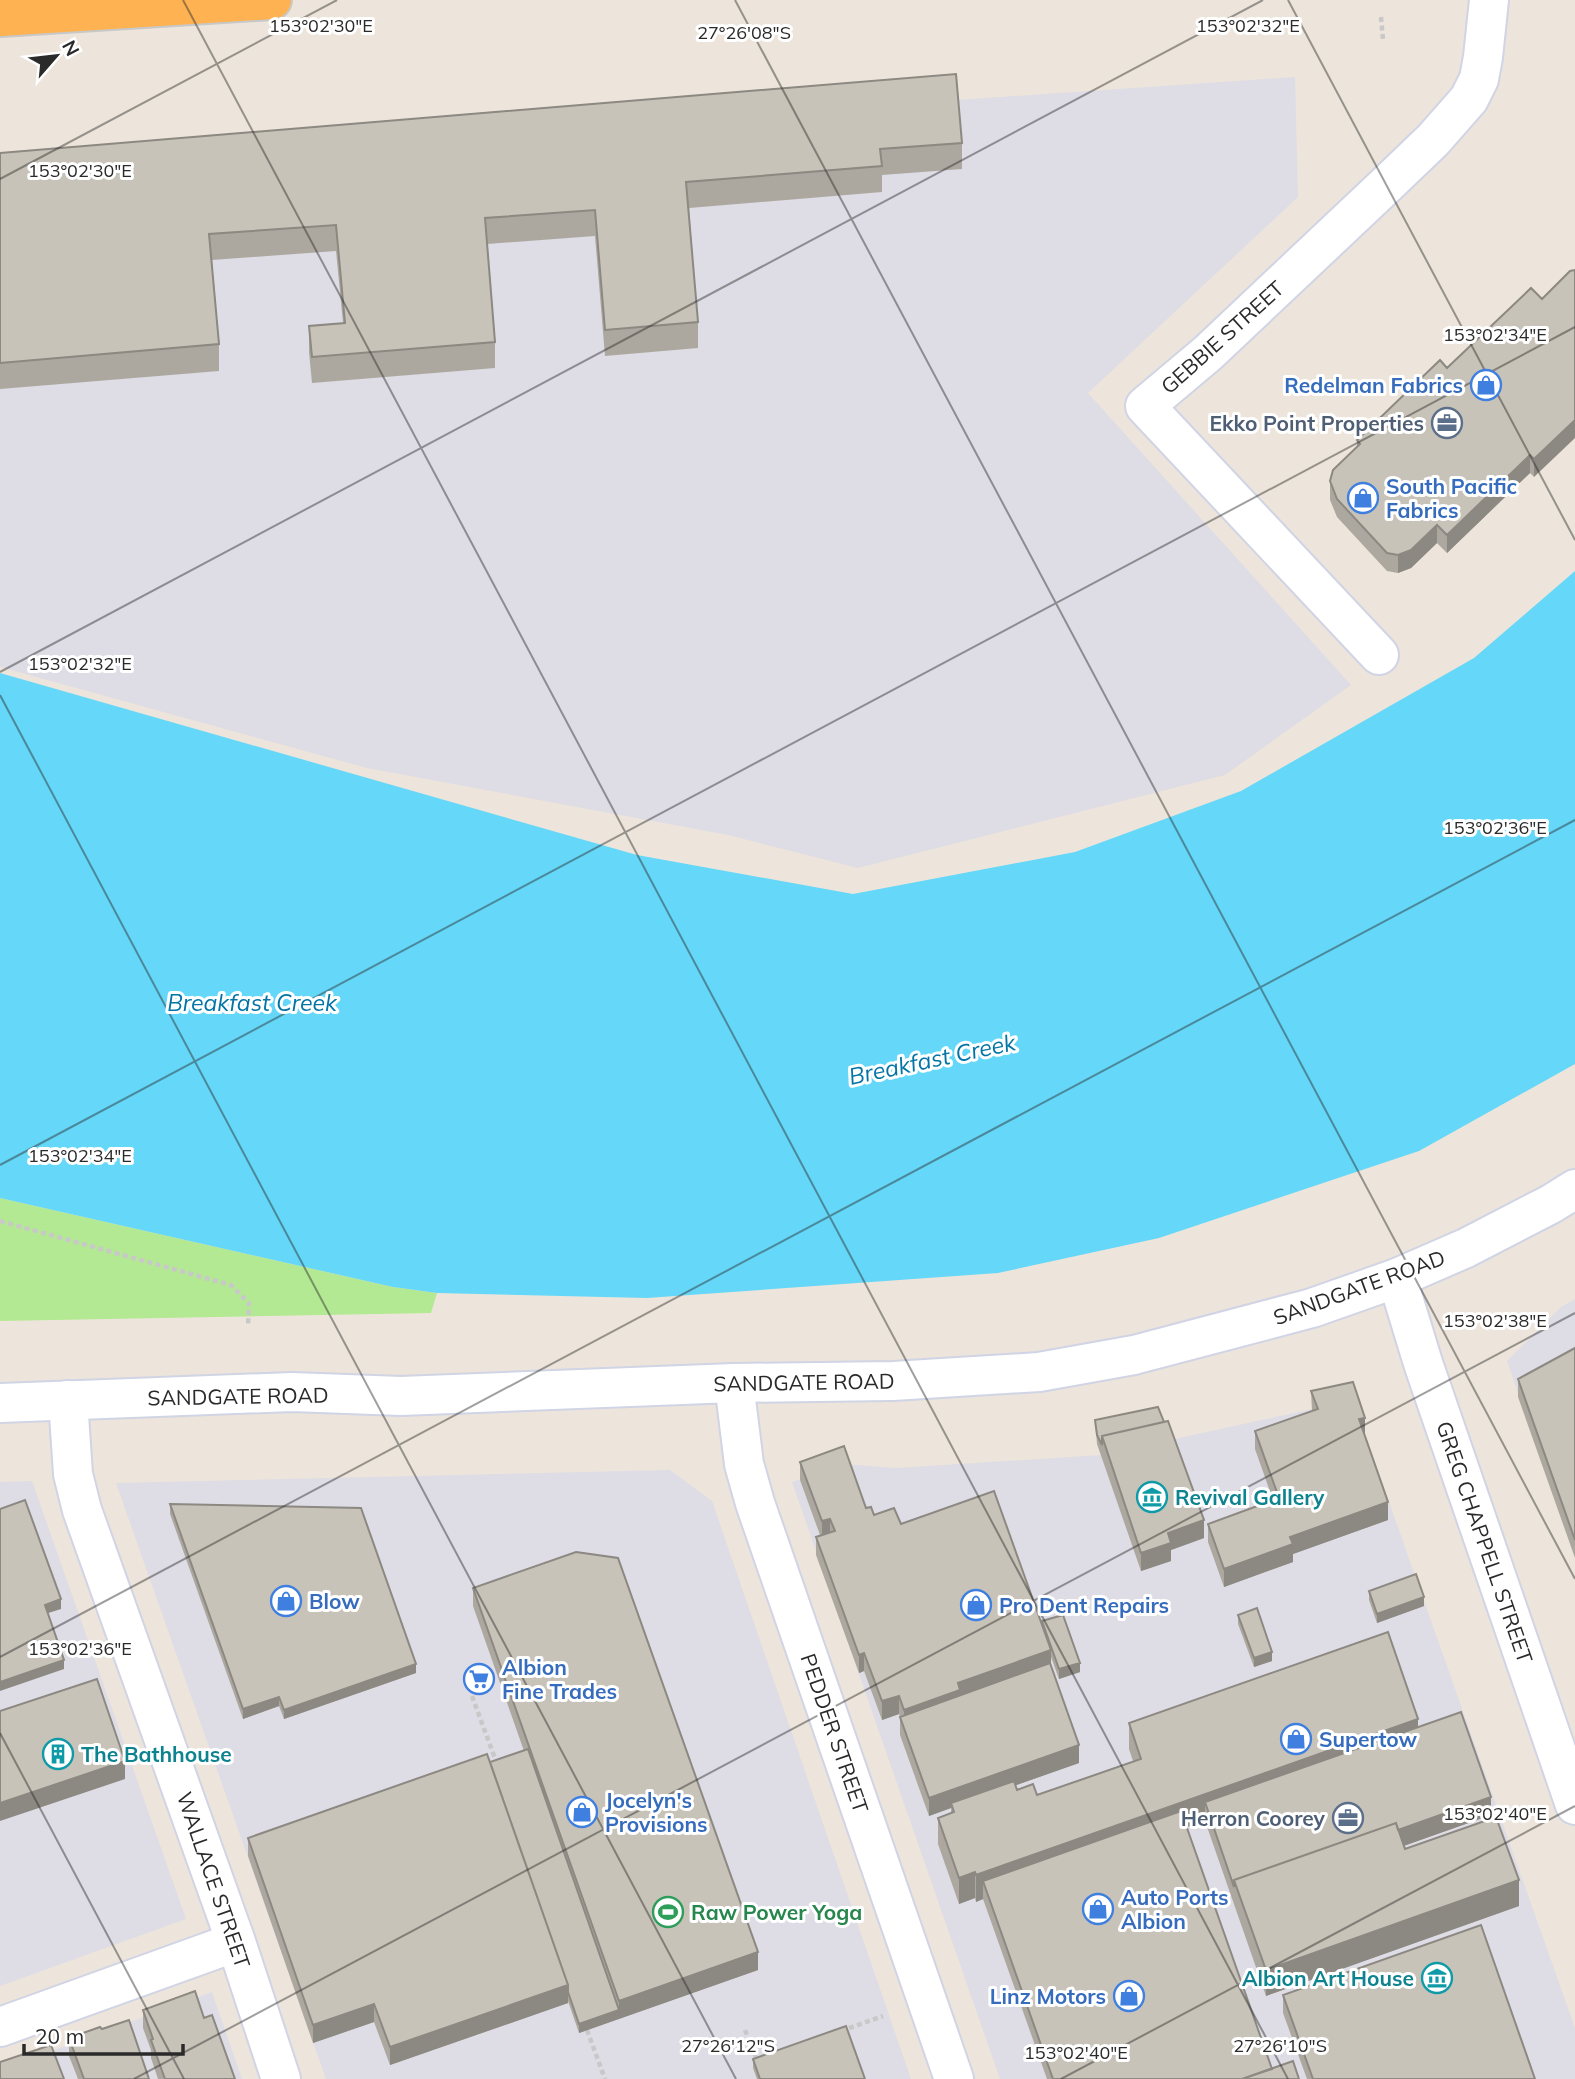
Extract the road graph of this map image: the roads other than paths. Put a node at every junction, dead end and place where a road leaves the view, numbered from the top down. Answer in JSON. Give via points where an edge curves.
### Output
{"nodes":[{"id":1,"x":272,"y":0,"type":"edge"},
{"id":2,"x":1489,"y":0,"type":"edge"},
{"id":3,"x":0,"y":17,"type":"edge"},
{"id":4,"x":1379,"y":655,"type":"dead end"},
{"id":5,"x":1575,"y":1189,"type":"edge"},
{"id":6,"x":1397,"y":1278,"type":"junction"},
{"id":7,"x":734,"y":1383,"type":"junction"},
{"id":8,"x":68,"y":1400,"type":"junction"},
{"id":9,"x":0,"y":1403,"type":"edge"},
{"id":10,"x":1574,"y":1800,"type":"edge"},
{"id":11,"x":236,"y":1942,"type":"junction"},
{"id":12,"x":0,"y":2027,"type":"edge"},
{"id":13,"x":281,"y":2079,"type":"edge"},
{"id":14,"x":954,"y":2079,"type":"edge"}],
"edges":[{"from":1,"to":3,"type":"highway"},
{"from":2,"to":4,"type":"street","name":"GEBBIE STREET","via":[[1481,68],[1469,99],[1385,186],[1146,406]]},
{"from":5,"to":6,"type":"street","name":"SANDGATE ROAD","via":[[1466,1248]]},
{"from":6,"to":7,"type":"street","name":"SANDGATE ROAD","via":[[1238,1329],[1135,1355],[1039,1372],[893,1381]]},
{"from":6,"to":10,"type":"street","name":"GREG CHAPPELL STREET"},
{"from":7,"to":8,"type":"street","name":"SANDGATE ROAD","via":[[401,1396],[292,1392]]},
{"from":7,"to":14,"type":"street","name":"PEDDER STREET","via":[[744,1464],[755,1503]]},
{"from":8,"to":9,"type":"street","name":"SANDGATE ROAD"},
{"from":8,"to":11,"type":"street","name":"WALLACE STREET","via":[[73,1474],[82,1510]]},
{"from":11,"to":12,"type":"street"},
{"from":11,"to":13,"type":"street","name":"WALLACE STREET"}]}
